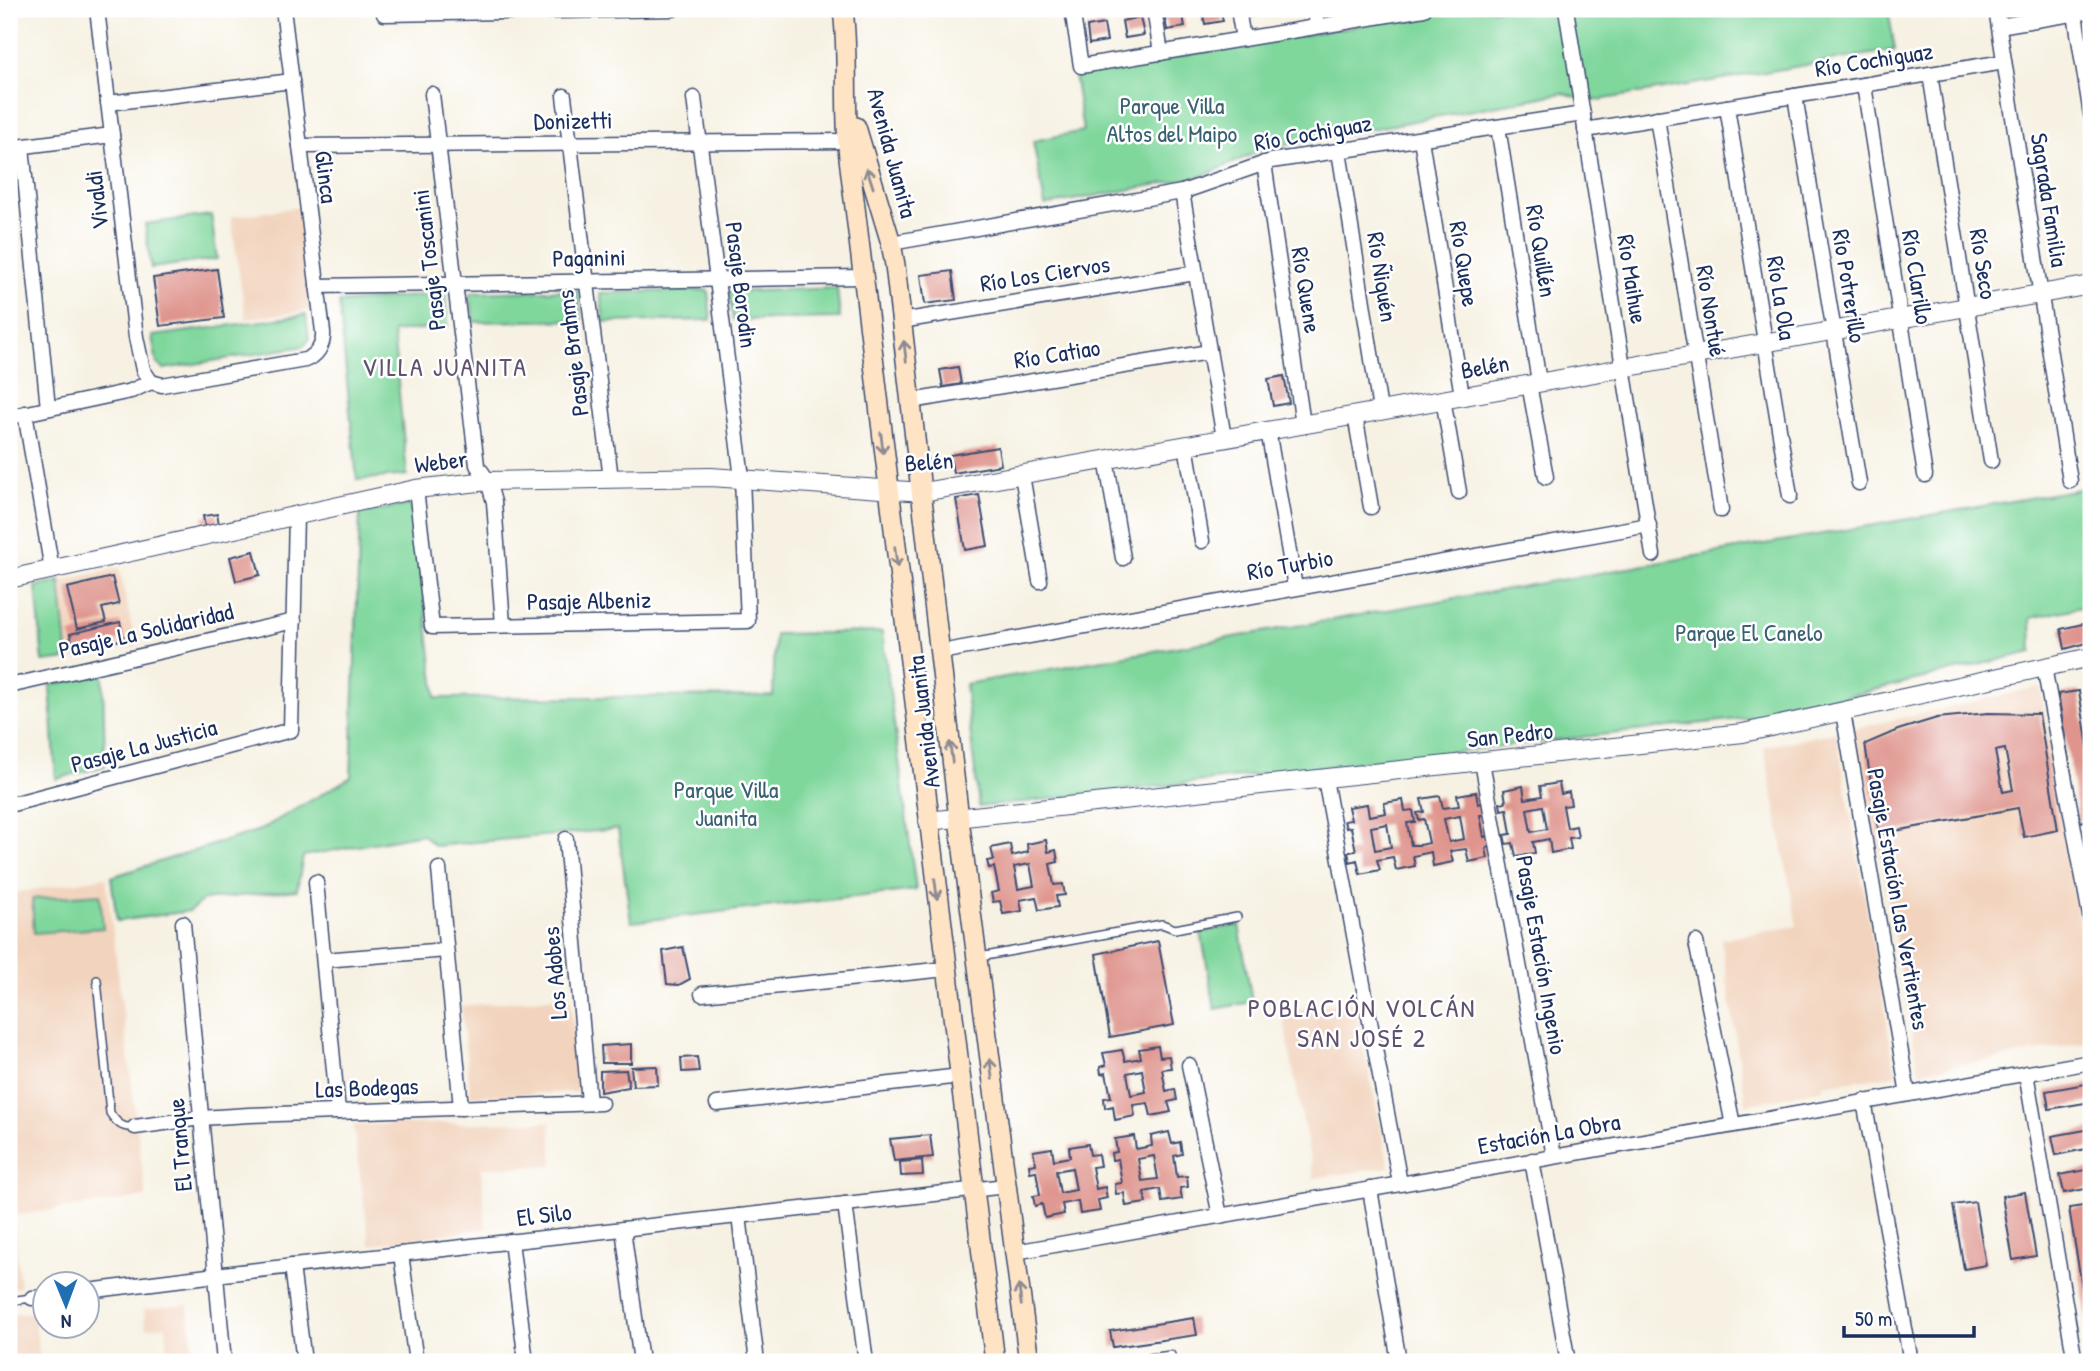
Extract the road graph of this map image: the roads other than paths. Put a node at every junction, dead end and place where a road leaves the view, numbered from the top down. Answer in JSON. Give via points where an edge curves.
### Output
{"nodes":[{"id":1,"x":97,"y":9,"type":"edge"},
{"id":2,"x":282,"y":9,"type":"edge"},
{"id":3,"x":843,"y":9,"type":"edge"},
{"id":4,"x":1072,"y":9,"type":"edge"},
{"id":5,"x":1154,"y":9,"type":"edge"},
{"id":6,"x":1238,"y":9,"type":"edge"},
{"id":7,"x":1315,"y":9,"type":"edge"},
{"id":8,"x":1423,"y":9,"type":"edge"},
{"id":9,"x":1566,"y":9,"type":"edge"},
{"id":10,"x":1996,"y":9,"type":"edge"},
{"id":11,"x":571,"y":10,"type":"edge"},
{"id":12,"x":673,"y":10,"type":"edge"},
{"id":13,"x":384,"y":11,"type":"edge"},
{"id":14,"x":483,"y":11,"type":"edge"},
{"id":15,"x":1399,"y":11,"type":"edge"},
{"id":16,"x":2091,"y":11,"type":"edge"},
{"id":17,"x":2075,"y":14,"type":"junction"},
{"id":18,"x":1317,"y":26,"type":"junction"},
{"id":19,"x":1999,"y":26,"type":"junction"},
{"id":20,"x":1243,"y":39,"type":"junction"},
{"id":21,"x":1161,"y":52,"type":"junction"},
{"id":22,"x":2004,"y":62,"type":"junction"},
{"id":23,"x":1930,"y":74,"type":"junction"},
{"id":24,"x":292,"y":81,"type":"junction"},
{"id":25,"x":848,"y":81,"type":"junction"},
{"id":26,"x":1864,"y":85,"type":"junction"},
{"id":27,"x":432,"y":94,"type":"dead end"},
{"id":28,"x":564,"y":96,"type":"dead end"},
{"id":29,"x":1795,"y":96,"type":"junction"},
{"id":30,"x":694,"y":98,"type":"dead end"},
{"id":31,"x":108,"y":103,"type":"junction"},
{"id":32,"x":1727,"y":107,"type":"junction"},
{"id":33,"x":1583,"y":114,"type":"junction"},
{"id":34,"x":2091,"y":115,"type":"edge"},
{"id":35,"x":1657,"y":118,"type":"junction"},
{"id":36,"x":1498,"y":127,"type":"junction"},
{"id":37,"x":1585,"y":130,"type":"junction"},
{"id":38,"x":112,"y":135,"type":"junction"},
{"id":39,"x":1421,"y":139,"type":"junction"},
{"id":40,"x":847,"y":141,"type":"junction"},
{"id":41,"x":700,"y":143,"type":"junction"},
{"id":42,"x":571,"y":144,"type":"junction"},
{"id":43,"x":438,"y":145,"type":"junction"},
{"id":44,"x":300,"y":146,"type":"junction"},
{"id":45,"x":15,"y":148,"type":"edge"},
{"id":46,"x":1339,"y":151,"type":"junction"},
{"id":47,"x":1264,"y":163,"type":"junction"},
{"id":48,"x":1182,"y":192,"type":"junction"},
{"id":49,"x":891,"y":243,"type":"junction"},
{"id":50,"x":1195,"y":273,"type":"junction"},
{"id":51,"x":862,"y":277,"type":"junction"},
{"id":52,"x":717,"y":278,"type":"junction"},
{"id":53,"x":588,"y":280,"type":"junction"},
{"id":54,"x":455,"y":283,"type":"junction"},
{"id":55,"x":2091,"y":285,"type":"edge"},
{"id":56,"x":317,"y":286,"type":"junction"},
{"id":57,"x":2041,"y":293,"type":"junction"},
{"id":58,"x":1967,"y":306,"type":"junction"},
{"id":59,"x":1900,"y":318,"type":"junction"},
{"id":60,"x":901,"y":321,"type":"junction"},
{"id":61,"x":1833,"y":330,"type":"junction"},
{"id":62,"x":1765,"y":342,"type":"junction"},
{"id":63,"x":1209,"y":352,"type":"junction"},
{"id":64,"x":1696,"y":354,"type":"junction"},
{"id":65,"x":1623,"y":367,"type":"junction"},
{"id":66,"x":151,"y":382,"type":"junction"},
{"id":67,"x":1534,"y":383,"type":"junction"},
{"id":68,"x":1462,"y":396,"type":"junction"},
{"id":69,"x":1443,"y":399,"type":"junction"},
{"id":70,"x":911,"y":401,"type":"junction"},
{"id":71,"x":48,"y":408,"type":"junction"},
{"id":72,"x":1380,"y":410,"type":"junction"},
{"id":73,"x":25,"y":413,"type":"junction"},
{"id":74,"x":1355,"y":415,"type":"junction"},
{"id":75,"x":9,"y":416,"type":"edge"},
{"id":76,"x":1303,"y":424,"type":"junction"},
{"id":77,"x":1268,"y":430,"type":"junction"},
{"id":78,"x":1224,"y":438,"type":"junction"},
{"id":79,"x":1186,"y":445,"type":"junction"},
{"id":80,"x":1106,"y":459,"type":"junction"},
{"id":81,"x":1991,"y":461,"type":"dead end"},
{"id":82,"x":1022,"y":475,"type":"junction"},
{"id":83,"x":1925,"y":475,"type":"dead end"},
{"id":84,"x":743,"y":478,"type":"junction"},
{"id":85,"x":1546,"y":478,"type":"dead end"},
{"id":86,"x":611,"y":479,"type":"junction"},
{"id":87,"x":488,"y":481,"type":"junction"},
{"id":88,"x":2070,"y":481,"type":"dead end"},
{"id":89,"x":1859,"y":483,"type":"dead end"},
{"id":90,"x":416,"y":489,"type":"junction"},
{"id":91,"x":888,"y":489,"type":"junction"},
{"id":92,"x":922,"y":492,"type":"junction"},
{"id":93,"x":1459,"y":492,"type":"dead end"},
{"id":94,"x":1790,"y":496,"type":"dead end"},
{"id":95,"x":1371,"y":507,"type":"dead end"},
{"id":96,"x":1721,"y":510,"type":"dead end"},
{"id":97,"x":296,"y":515,"type":"junction"},
{"id":98,"x":1649,"y":525,"type":"junction"},
{"id":99,"x":1202,"y":541,"type":"dead end"},
{"id":100,"x":1653,"y":555,"type":"dead end"},
{"id":101,"x":1123,"y":558,"type":"dead end"},
{"id":102,"x":52,"y":570,"type":"junction"},
{"id":103,"x":9,"y":579,"type":"edge"},
{"id":104,"x":1040,"y":581,"type":"dead end"},
{"id":105,"x":1295,"y":587,"type":"junction"},
{"id":106,"x":294,"y":621,"type":"junction"},
{"id":107,"x":748,"y":621,"type":"joint"},
{"id":108,"x":503,"y":625,"type":"junction"},
{"id":109,"x":940,"y":652,"type":"junction"},
{"id":110,"x":2091,"y":657,"type":"edge"},
{"id":111,"x":2044,"y":667,"type":"junction"},
{"id":112,"x":9,"y":686,"type":"edge"},
{"id":113,"x":1843,"y":712,"type":"junction"},
{"id":114,"x":1482,"y":762,"type":"junction"},
{"id":115,"x":1325,"y":779,"type":"junction"},
{"id":116,"x":9,"y":805,"type":"edge"},
{"id":117,"x":960,"y":820,"type":"junction"},
{"id":118,"x":928,"y":821,"type":"junction"},
{"id":119,"x":566,"y":839,"type":"dead end"},
{"id":120,"x":2084,"y":841,"type":"edge"},
{"id":121,"x":439,"y":869,"type":"dead end"},
{"id":122,"x":316,"y":882,"type":"dead end"},
{"id":123,"x":2088,"y":890,"type":"edge"},
{"id":124,"x":1237,"y":917,"type":"dead end"},
{"id":125,"x":2091,"y":921,"type":"edge"},
{"id":126,"x":183,"y":923,"type":"dead end"},
{"id":127,"x":1696,"y":942,"type":"dead end"},
{"id":128,"x":446,"y":950,"type":"junction"},
{"id":129,"x":977,"y":958,"type":"junction"},
{"id":130,"x":324,"y":960,"type":"junction"},
{"id":131,"x":946,"y":969,"type":"junction"},
{"id":132,"x":96,"y":980,"type":"dead end"},
{"id":133,"x":702,"y":995,"type":"dead end"},
{"id":134,"x":2091,"y":1062,"type":"edge"},
{"id":135,"x":1189,"y":1065,"type":"dead end"},
{"id":136,"x":2026,"y":1073,"type":"junction"},
{"id":137,"x":960,"y":1076,"type":"junction"},
{"id":138,"x":1908,"y":1094,"type":"junction"},
{"id":139,"x":1864,"y":1101,"type":"junction"},
{"id":140,"x":595,"y":1103,"type":"joint"},
{"id":141,"x":717,"y":1104,"type":"dead end"},
{"id":142,"x":461,"y":1108,"type":"junction"},
{"id":143,"x":338,"y":1112,"type":"junction"},
{"id":144,"x":201,"y":1118,"type":"junction"},
{"id":145,"x":1733,"y":1125,"type":"junction"},
{"id":146,"x":135,"y":1127,"type":"joint"},
{"id":147,"x":1555,"y":1156,"type":"junction"},
{"id":148,"x":1532,"y":1160,"type":"junction"},
{"id":149,"x":1400,"y":1184,"type":"junction"},
{"id":150,"x":1006,"y":1186,"type":"junction"},
{"id":151,"x":974,"y":1189,"type":"junction"},
{"id":152,"x":1370,"y":1189,"type":"junction"},
{"id":153,"x":845,"y":1204,"type":"junction"},
{"id":154,"x":738,"y":1216,"type":"junction"},
{"id":155,"x":1220,"y":1216,"type":"junction"},
{"id":156,"x":624,"y":1229,"type":"junction"},
{"id":157,"x":511,"y":1241,"type":"junction"},
{"id":158,"x":1014,"y":1252,"type":"junction"},
{"id":159,"x":401,"y":1254,"type":"junction"},
{"id":160,"x":292,"y":1266,"type":"junction"},
{"id":161,"x":215,"y":1275,"type":"junction"},
{"id":162,"x":102,"y":1289,"type":"edge"},
{"id":163,"x":32,"y":1298,"type":"edge"},
{"id":164,"x":9,"y":1301,"type":"edge"},
{"id":165,"x":1171,"y":1355,"type":"dead end"},
{"id":166,"x":224,"y":1362,"type":"edge"},
{"id":167,"x":304,"y":1362,"type":"edge"},
{"id":168,"x":416,"y":1362,"type":"edge"},
{"id":169,"x":526,"y":1362,"type":"edge"},
{"id":170,"x":641,"y":1362,"type":"edge"},
{"id":171,"x":757,"y":1362,"type":"edge"},
{"id":172,"x":866,"y":1362,"type":"edge"},
{"id":173,"x":995,"y":1362,"type":"edge"},
{"id":174,"x":1029,"y":1362,"type":"edge"},
{"id":175,"x":1118,"y":1362,"type":"edge"},
{"id":176,"x":1398,"y":1362,"type":"edge"},
{"id":177,"x":1568,"y":1362,"type":"edge"},
{"id":178,"x":1911,"y":1362,"type":"edge"},
{"id":179,"x":2075,"y":1362,"type":"edge"}],
"edges":[{"from":1,"to":31,"type":"street","name":"Vivaldi"},
{"from":2,"to":24,"type":"street","name":"Glinca"},
{"from":3,"to":25,"type":"main road","name":"Avenida Juanita"},
{"from":4,"to":21,"type":"street","via":[[1081,66]]},
{"from":5,"to":21,"type":"street"},
{"from":6,"to":20,"type":"street"},
{"from":7,"to":18,"type":"street"},
{"from":8,"to":15,"type":"street"},
{"from":9,"to":33,"type":"street","name":"Río Maihue"},
{"from":10,"to":19,"type":"street","name":"Sagrada Familia"},
{"from":11,"to":12,"type":"street"},
{"from":11,"to":14,"type":"street"},
{"from":13,"to":14,"type":"street"},
{"from":15,"to":18,"type":"street"},
{"from":16,"to":17,"type":"street"},
{"from":17,"to":19,"type":"street"},
{"from":17,"to":34,"type":"street"},
{"from":18,"to":20,"type":"street"},
{"from":19,"to":22,"type":"street","name":"Sagrada Familia"},
{"from":20,"to":21,"type":"street"},
{"from":22,"to":23,"type":"street","name":"Río Cochiguaz"},
{"from":22,"to":57,"type":"street","name":"Sagrada Familia"},
{"from":23,"to":26,"type":"street","name":"Río Cochiguaz"},
{"from":23,"to":58,"type":"street","name":"Río Seco"},
{"from":24,"to":31,"type":"street"},
{"from":24,"to":44,"type":"street","name":"Glinca"},
{"from":25,"to":40,"type":"main road","name":"Avenida Juanita"},
{"from":49,"to":25,"type":"main road","name":"Avenida Juanita","one_way":true,"via":[[862,150]]},
{"from":26,"to":29,"type":"street","name":"Río Cochiguaz"},
{"from":26,"to":59,"type":"street","name":"Río Clarillo"},
{"from":27,"to":43,"type":"street","name":"Pasaje Toscanini"},
{"from":28,"to":42,"type":"street","name":"Pasaje Brahms"},
{"from":29,"to":32,"type":"street","name":"Río Cochiguaz"},
{"from":29,"to":61,"type":"street","name":"Río Potrerillo"},
{"from":30,"to":41,"type":"street","name":"Pasaje Borodin"},
{"from":31,"to":38,"type":"street","name":"Vivaldi"},
{"from":32,"to":35,"type":"street","name":"Río Cochiguaz"},
{"from":32,"to":62,"type":"street","name":"Río La Ola"},
{"from":33,"to":36,"type":"street","name":"Río Cochiguaz"},
{"from":33,"to":37,"type":"street","name":"Río Maihue"},
{"from":35,"to":37,"type":"street","name":"Río Cochiguaz"},
{"from":35,"to":64,"type":"street","name":"Río Nontué"},
{"from":36,"to":39,"type":"street","name":"Río Cochiguaz"},
{"from":36,"to":67,"type":"street","name":"Río Quillén"},
{"from":37,"to":65,"type":"street","name":"Río Maihue"},
{"from":38,"to":45,"type":"street"},
{"from":38,"to":66,"type":"street","name":"Vivaldi","via":[[136,337],[143,370]]},
{"from":39,"to":46,"type":"street","name":"Río Cochiguaz"},
{"from":39,"to":68,"type":"street","name":"Río Quepe"},
{"from":40,"to":41,"type":"street","name":"Donizetti"},
{"from":40,"to":51,"type":"main road","name":"Avenida Juanita"},
{"from":41,"to":42,"type":"street","name":"Donizetti"},
{"from":41,"to":52,"type":"street","name":"Pasaje Borodin"},
{"from":42,"to":43,"type":"street","name":"Donizetti"},
{"from":42,"to":53,"type":"street","name":"Pasaje Brahms"},
{"from":43,"to":44,"type":"street","name":"Donizetti"},
{"from":43,"to":54,"type":"street","name":"Pasaje Toscanini"},
{"from":44,"to":56,"type":"street","name":"Glinca"},
{"from":45,"to":71,"type":"street"},
{"from":46,"to":47,"type":"street","name":"Río Cochiguaz"},
{"from":46,"to":72,"type":"street","name":"Río Ñiquén"},
{"from":47,"to":48,"type":"street","name":"Río Cochiguaz"},
{"from":47,"to":76,"type":"street","name":"Río Quene"},
{"from":48,"to":49,"type":"street","name":"Río Cochiguaz"},
{"from":48,"to":50,"type":"street"},
{"from":49,"to":60,"type":"main road","name":"Avenida Juanita"},
{"from":50,"to":60,"type":"street","name":"Río Los Ciervos"},
{"from":50,"to":63,"type":"street"},
{"from":51,"to":52,"type":"street","name":"Paganini"},
{"from":51,"to":91,"type":"main road","name":"Avenida Juanita","one_way":true},
{"from":52,"to":53,"type":"street","name":"Paganini"},
{"from":52,"to":84,"type":"street","name":"Pasaje Borodin"},
{"from":53,"to":54,"type":"street","name":"Paganini"},
{"from":53,"to":86,"type":"street","name":"Pasaje Brahms"},
{"from":54,"to":56,"type":"street","name":"Paganini"},
{"from":54,"to":87,"type":"street","name":"Pasaje Toscanini","via":[[477,465]]},
{"from":55,"to":57,"type":"street","name":"Belén"},
{"from":56,"to":66,"type":"street","name":"Glinca","via":[[323,338],[319,350],[305,360],[162,385]]},
{"from":57,"to":58,"type":"street","name":"Belén"},
{"from":57,"to":88,"type":"street","name":"Sagrada Familia"},
{"from":58,"to":59,"type":"street","name":"Belén"},
{"from":58,"to":81,"type":"street","name":"Río Seco"},
{"from":59,"to":61,"type":"street","name":"Belén"},
{"from":59,"to":83,"type":"street","name":"Río Clarillo"},
{"from":70,"to":60,"type":"main road","name":"Avenida Juanita","one_way":true},
{"from":61,"to":62,"type":"street","name":"Belén"},
{"from":61,"to":89,"type":"street","name":"Río Potrerillo"},
{"from":62,"to":64,"type":"street","name":"Belén"},
{"from":62,"to":94,"type":"street","name":"Río La Ola"},
{"from":63,"to":70,"type":"street","name":"Río Catiao"},
{"from":63,"to":78,"type":"street"},
{"from":64,"to":65,"type":"street","name":"Belén"},
{"from":64,"to":96,"type":"street","name":"Río Nontué"},
{"from":65,"to":67,"type":"street","name":"Belén"},
{"from":65,"to":98,"type":"street","name":"Río Maihue"},
{"from":66,"to":71,"type":"street","via":[[131,391]]},
{"from":67,"to":68,"type":"street","name":"Belén"},
{"from":67,"to":85,"type":"street","name":"Río Quillén"},
{"from":68,"to":69,"type":"street","name":"Belén"},
{"from":69,"to":72,"type":"street","name":"Belén"},
{"from":69,"to":93,"type":"street"},
{"from":70,"to":92,"type":"main road","name":"Avenida Juanita"},
{"from":71,"to":73,"type":"street"},
{"from":72,"to":74,"type":"street","name":"Belén"},
{"from":73,"to":75,"type":"street"},
{"from":73,"to":102,"type":"street"},
{"from":74,"to":76,"type":"street","name":"Belén"},
{"from":74,"to":95,"type":"street"},
{"from":76,"to":77,"type":"street","name":"Belén"},
{"from":77,"to":78,"type":"street","name":"Belén"},
{"from":77,"to":105,"type":"street"},
{"from":78,"to":79,"type":"street","name":"Belén"},
{"from":79,"to":80,"type":"street","name":"Belén"},
{"from":79,"to":99,"type":"street"},
{"from":80,"to":82,"type":"street","name":"Belén"},
{"from":80,"to":101,"type":"street"},
{"from":82,"to":92,"type":"street","name":"Belén"},
{"from":82,"to":104,"type":"street"},
{"from":84,"to":86,"type":"street","name":"Weber"},
{"from":84,"to":91,"type":"street","name":"Weber"},
{"from":84,"to":107,"type":"street","name":"Pasaje Borodin"},
{"from":86,"to":87,"type":"street","name":"Weber"},
{"from":87,"to":90,"type":"street","name":"Weber"},
{"from":87,"to":108,"type":"street","name":"Pasaje Toscanini","via":[[494,502]]},
{"from":90,"to":97,"type":"street","name":"Weber"},
{"from":90,"to":108,"type":"street","name":"Pasaje Albeniz","via":[[432,627]]},
{"from":91,"to":92,"type":"street","name":"Belén"},
{"from":91,"to":118,"type":"main road","name":"Avenida Juanita","one_way":true},
{"from":92,"to":109,"type":"main road","name":"Avenida Juanita"},
{"from":97,"to":102,"type":"street","name":"Weber"},
{"from":97,"to":106,"type":"street"},
{"from":98,"to":100,"type":"street","name":"Río Maihue"},
{"from":98,"to":105,"type":"street","name":"Río Turbio"},
{"from":102,"to":103,"type":"street","name":"Weber"},
{"from":105,"to":109,"type":"street","name":"Río Turbio"},
{"from":106,"to":112,"type":"street","name":"Pasaje La Solidaridad"},
{"from":106,"to":116,"type":"street","name":"Pasaje La Justicia","via":[[291,730]]},
{"from":107,"to":108,"type":"street","name":"Pasaje Albeniz"},
{"from":117,"to":109,"type":"main road","name":"Avenida Juanita","one_way":true},
{"from":110,"to":111,"type":"street","name":"San Pedro"},
{"from":111,"to":113,"type":"street","name":"San Pedro"},
{"from":111,"to":120,"type":"street"},
{"from":113,"to":114,"type":"street","name":"San Pedro","via":[[1743,733]]},
{"from":113,"to":138,"type":"street","name":"Pasaje Estación Las Vertientes"},
{"from":114,"to":115,"type":"street","name":"San Pedro"},
{"from":114,"to":147,"type":"street","name":"Pasaje Estación Ingenio"},
{"from":115,"to":117,"type":"street","name":"San Pedro"},
{"from":115,"to":149,"type":"street"},
{"from":117,"to":118,"type":"street","name":"San Pedro"},
{"from":117,"to":129,"type":"main road","name":"Avenida Juanita"},
{"from":118,"to":131,"type":"main road","name":"Avenida Juanita","one_way":true},
{"from":119,"to":140,"type":"street","name":"Los Adobes"},
{"from":120,"to":123,"type":"street"},
{"from":121,"to":128,"type":"street"},
{"from":122,"to":130,"type":"street"},
{"from":123,"to":125,"type":"street"},
{"from":124,"to":129,"type":"lane","via":[[1175,929],[1162,925]]},
{"from":126,"to":144,"type":"street","name":"El Tranque"},
{"from":127,"to":145,"type":"street"},
{"from":128,"to":130,"type":"street"},
{"from":128,"to":142,"type":"street"},
{"from":150,"to":129,"type":"main road","name":"Avenida Juanita","one_way":true},
{"from":130,"to":143,"type":"street"},
{"from":131,"to":133,"type":"street"},
{"from":131,"to":137,"type":"main road","name":"Avenida Juanita"},
{"from":132,"to":146,"type":"lane","via":[[110,1113],[117,1124]]},
{"from":134,"to":136,"type":"street","name":"Estación La Obra"},
{"from":135,"to":155,"type":"street"},
{"from":136,"to":138,"type":"street","name":"Estación La Obra"},
{"from":136,"to":179,"type":"street"},
{"from":137,"to":141,"type":"street"},
{"from":137,"to":151,"type":"main road","name":"Avenida Juanita"},
{"from":138,"to":139,"type":"street","name":"Estación La Obra"},
{"from":139,"to":145,"type":"street","name":"Estación La Obra"},
{"from":139,"to":178,"type":"street"},
{"from":140,"to":142,"type":"street","name":"Las Bodegas"},
{"from":142,"to":143,"type":"street","name":"Las Bodegas"},
{"from":143,"to":144,"type":"street","name":"Las Bodegas"},
{"from":144,"to":146,"type":"street","name":"Las Bodegas"},
{"from":144,"to":161,"type":"street","name":"El Tranque"},
{"from":145,"to":147,"type":"street","name":"Estación La Obra"},
{"from":147,"to":148,"type":"street","name":"Estación La Obra"},
{"from":148,"to":149,"type":"street","name":"Estación La Obra"},
{"from":148,"to":177,"type":"street"},
{"from":149,"to":152,"type":"street","name":"Estación La Obra"},
{"from":150,"to":151,"type":"street","name":"El Silo"},
{"from":150,"to":158,"type":"main road","name":"Avenida Juanita"},
{"from":151,"to":153,"type":"street","name":"El Silo"},
{"from":151,"to":173,"type":"main road","name":"Avenida Juanita"},
{"from":152,"to":155,"type":"street","name":"Estación La Obra"},
{"from":152,"to":176,"type":"street"},
{"from":153,"to":154,"type":"street","name":"El Silo"},
{"from":153,"to":172,"type":"street"},
{"from":154,"to":156,"type":"street","name":"El Silo"},
{"from":154,"to":171,"type":"street"},
{"from":155,"to":158,"type":"street","name":"Estación La Obra"},
{"from":156,"to":157,"type":"street","name":"El Silo"},
{"from":156,"to":170,"type":"street"},
{"from":157,"to":159,"type":"street","name":"El Silo"},
{"from":157,"to":169,"type":"street"},
{"from":174,"to":158,"type":"main road","name":"Avenida Juanita","one_way":true},
{"from":159,"to":160,"type":"street","name":"El Silo"},
{"from":159,"to":168,"type":"street"},
{"from":160,"to":161,"type":"street","name":"El Silo"},
{"from":160,"to":167,"type":"street"},
{"from":161,"to":162,"type":"street","name":"El Silo"},
{"from":161,"to":166,"type":"street","name":"El Tranque"},
{"from":163,"to":164,"type":"lane"},
{"from":165,"to":175,"type":"lane"}]}
